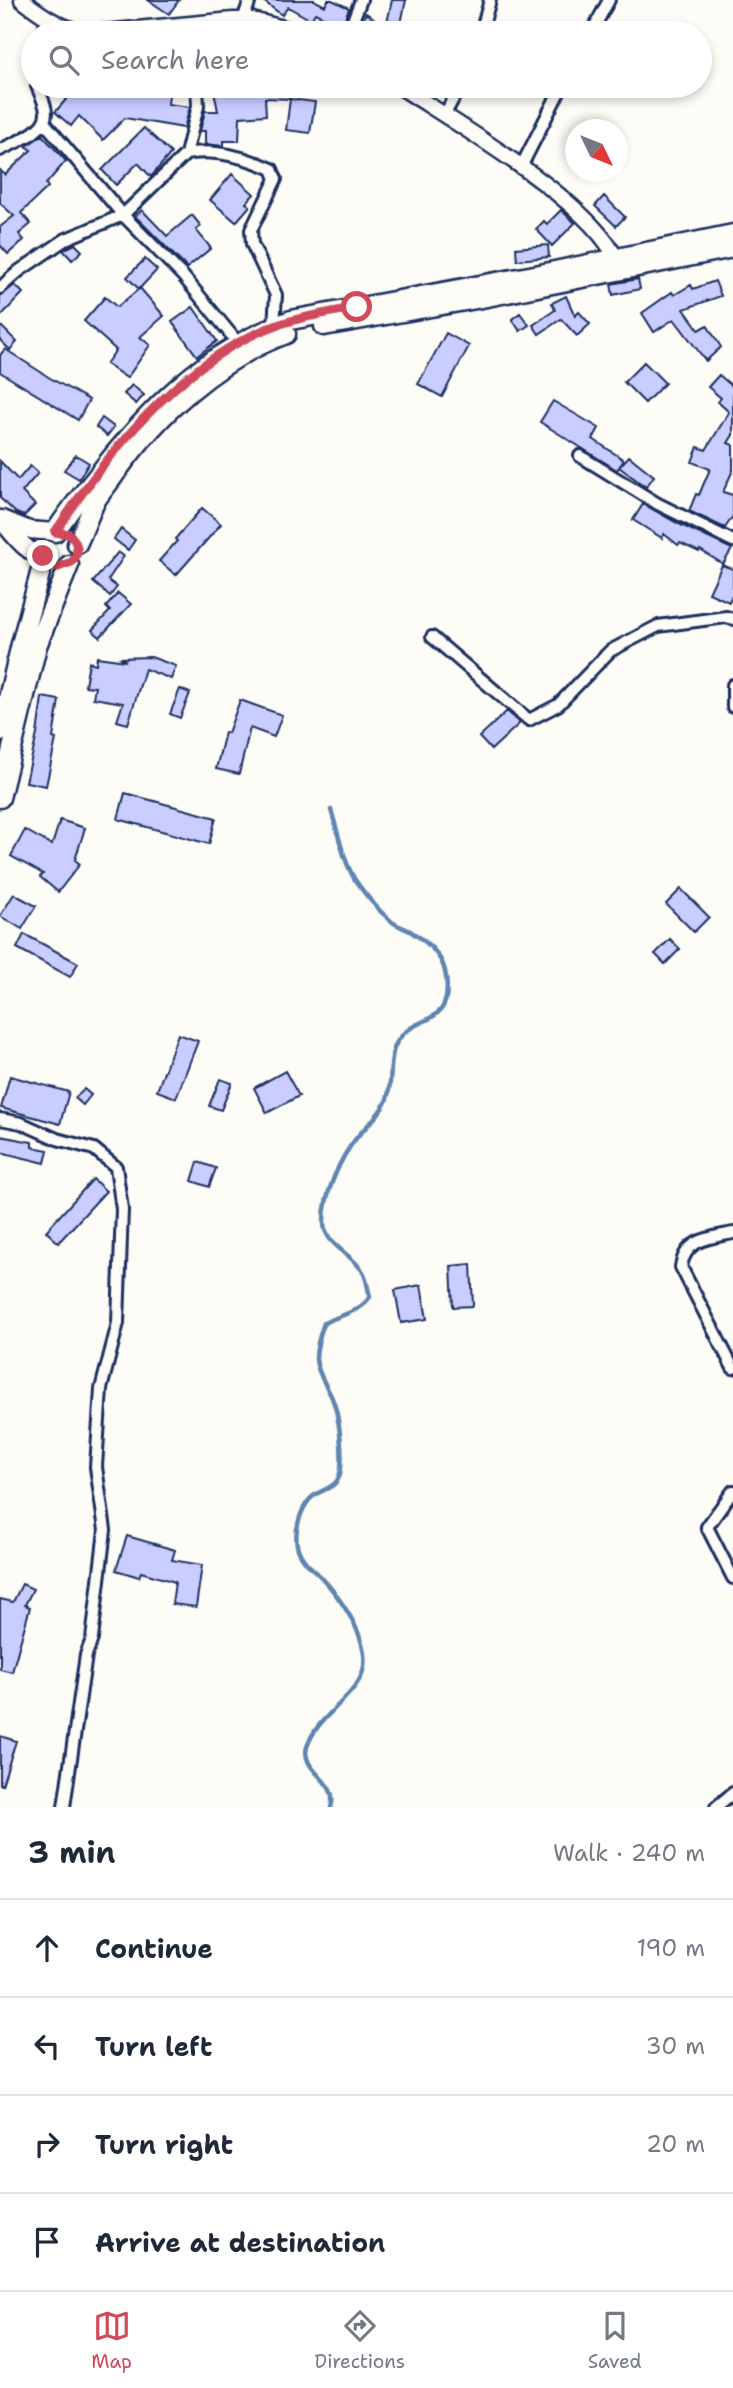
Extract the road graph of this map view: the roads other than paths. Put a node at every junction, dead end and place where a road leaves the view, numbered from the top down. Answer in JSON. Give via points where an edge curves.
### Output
{"nodes":[{"id":1,"x":22,"y":0,"type":"edge"},
{"id":2,"x":249,"y":0,"type":"edge"},
{"id":3,"x":361,"y":0,"type":"edge"},
{"id":4,"x":490,"y":0,"type":"edge"},
{"id":5,"x":609,"y":0,"type":"edge"},
{"id":6,"x":243,"y":20,"type":"junction"},
{"id":7,"x":41,"y":21,"type":"edge"},
{"id":8,"x":237,"y":21,"type":"edge"},
{"id":9,"x":256,"y":21,"type":"edge"},
{"id":10,"x":353,"y":21,"type":"edge"},
{"id":11,"x":484,"y":21,"type":"edge"},
{"id":12,"x":597,"y":21,"type":"edge"},
{"id":13,"x":41,"y":98,"type":"edge"},
{"id":14,"x":198,"y":98,"type":"edge"},
{"id":15,"x":417,"y":98,"type":"edge"},
{"id":16,"x":454,"y":98,"type":"edge"},
{"id":17,"x":556,"y":98,"type":"edge"},
{"id":18,"x":444,"y":116,"type":"junction"},
{"id":19,"x":44,"y":121,"type":"junction"},
{"id":20,"x":0,"y":150,"type":"edge"},
{"id":21,"x":186,"y":154,"type":"junction"},
{"id":22,"x":521,"y":167,"type":"junction"},
{"id":23,"x":123,"y":215,"type":"junction"},
{"id":24,"x":733,"y":234,"type":"edge"},
{"id":25,"x":733,"y":248,"type":"edge"},
{"id":26,"x":619,"y":265,"type":"junction"},
{"id":27,"x":0,"y":288,"type":"edge"},
{"id":28,"x":274,"y":326,"type":"junction"},
{"id":29,"x":238,"y":343,"type":"junction"},
{"id":30,"x":580,"y":456,"type":"dead end"},
{"id":31,"x":0,"y":519,"type":"edge"},
{"id":32,"x":54,"y":532,"type":"junction"},
{"id":33,"x":733,"y":541,"type":"edge"},
{"id":34,"x":77,"y":544,"type":"junction"},
{"id":35,"x":44,"y":558,"type":"junction"},
{"id":36,"x":69,"y":565,"type":"junction"},
{"id":37,"x":733,"y":619,"type":"edge"},
{"id":38,"x":432,"y":637,"type":"dead end"},
{"id":39,"x":733,"y":685,"type":"edge"},
{"id":40,"x":733,"y":703,"type":"edge"},
{"id":41,"x":0,"y":732,"type":"edge"},
{"id":42,"x":0,"y":798,"type":"edge"},
{"id":43,"x":0,"y":1119,"type":"edge"},
{"id":44,"x":733,"y":1233,"type":"edge"},
{"id":45,"x":733,"y":1368,"type":"edge"},
{"id":46,"x":733,"y":1491,"type":"edge"},
{"id":47,"x":733,"y":1578,"type":"edge"},
{"id":48,"x":733,"y":1793,"type":"edge"},
{"id":49,"x":64,"y":1807,"type":"edge"},
{"id":50,"x":716,"y":1807,"type":"edge"}],
"edges":[{"from":1,"to":7,"type":"street"},
{"from":2,"to":6,"type":"street"},
{"from":3,"to":10,"type":"street"},
{"from":4,"to":11,"type":"street"},
{"from":5,"to":12,"type":"street"},
{"from":6,"to":8,"type":"street"},
{"from":6,"to":9,"type":"street"},
{"from":13,"to":19,"type":"street"},
{"from":14,"to":21,"type":"street"},
{"from":15,"to":18,"type":"street"},
{"from":16,"to":18,"type":"street"},
{"from":17,"to":22,"type":"street"},
{"from":18,"to":22,"type":"street"},
{"from":19,"to":20,"type":"street","via":[[33,133]]},
{"from":19,"to":23,"type":"street"},
{"from":21,"to":23,"type":"street"},
{"from":21,"to":28,"type":"street","via":[[216,153],[272,169],[276,179],[251,230],[252,244],[276,295]]},
{"from":22,"to":26,"type":"street","via":[[581,214]]},
{"from":23,"to":27,"type":"street","via":[[66,239]]},
{"from":23,"to":29,"type":"street","via":[[183,276]]},
{"from":24,"to":26,"type":"main road"},
{"from":25,"to":26,"type":"main road"},
{"from":26,"to":28,"type":"main road","via":[[357,307]]},
{"from":26,"to":34,"type":"main road","via":[[294,331],[270,340],[200,383],[148,432],[96,500]]},
{"from":28,"to":29,"type":"main road"},
{"from":29,"to":32,"type":"main road","via":[[164,398],[118,448]]},
{"from":30,"to":33,"type":"street","via":[[658,504]]},
{"from":31,"to":32,"type":"main road","via":[[29,530]]},
{"from":31,"to":35,"type":"main road"},
{"from":32,"to":34,"type":"main road","via":[[69,534]]},
{"from":32,"to":35,"type":"main road","via":[[45,540]]},
{"from":34,"to":36,"type":"main road","via":[[77,554]]},
{"from":35,"to":36,"type":"main road","via":[[52,566]]},
{"from":35,"to":41,"type":"main road"},
{"from":36,"to":42,"type":"main road","via":[[37,646]]},
{"from":37,"to":38,"type":"street","via":[[657,626],[610,651],[558,705],[529,720]]},
{"from":39,"to":40,"type":"street"},
{"from":43,"to":49,"type":"street","via":[[94,1149],[116,1167],[122,1209],[118,1323],[101,1389],[96,1467],[105,1530]]},
{"from":44,"to":45,"type":"street","via":[[693,1244],[683,1254],[681,1267]]},
{"from":46,"to":47,"type":"street","via":[[707,1527]]},
{"from":48,"to":50,"type":"street"}]}
